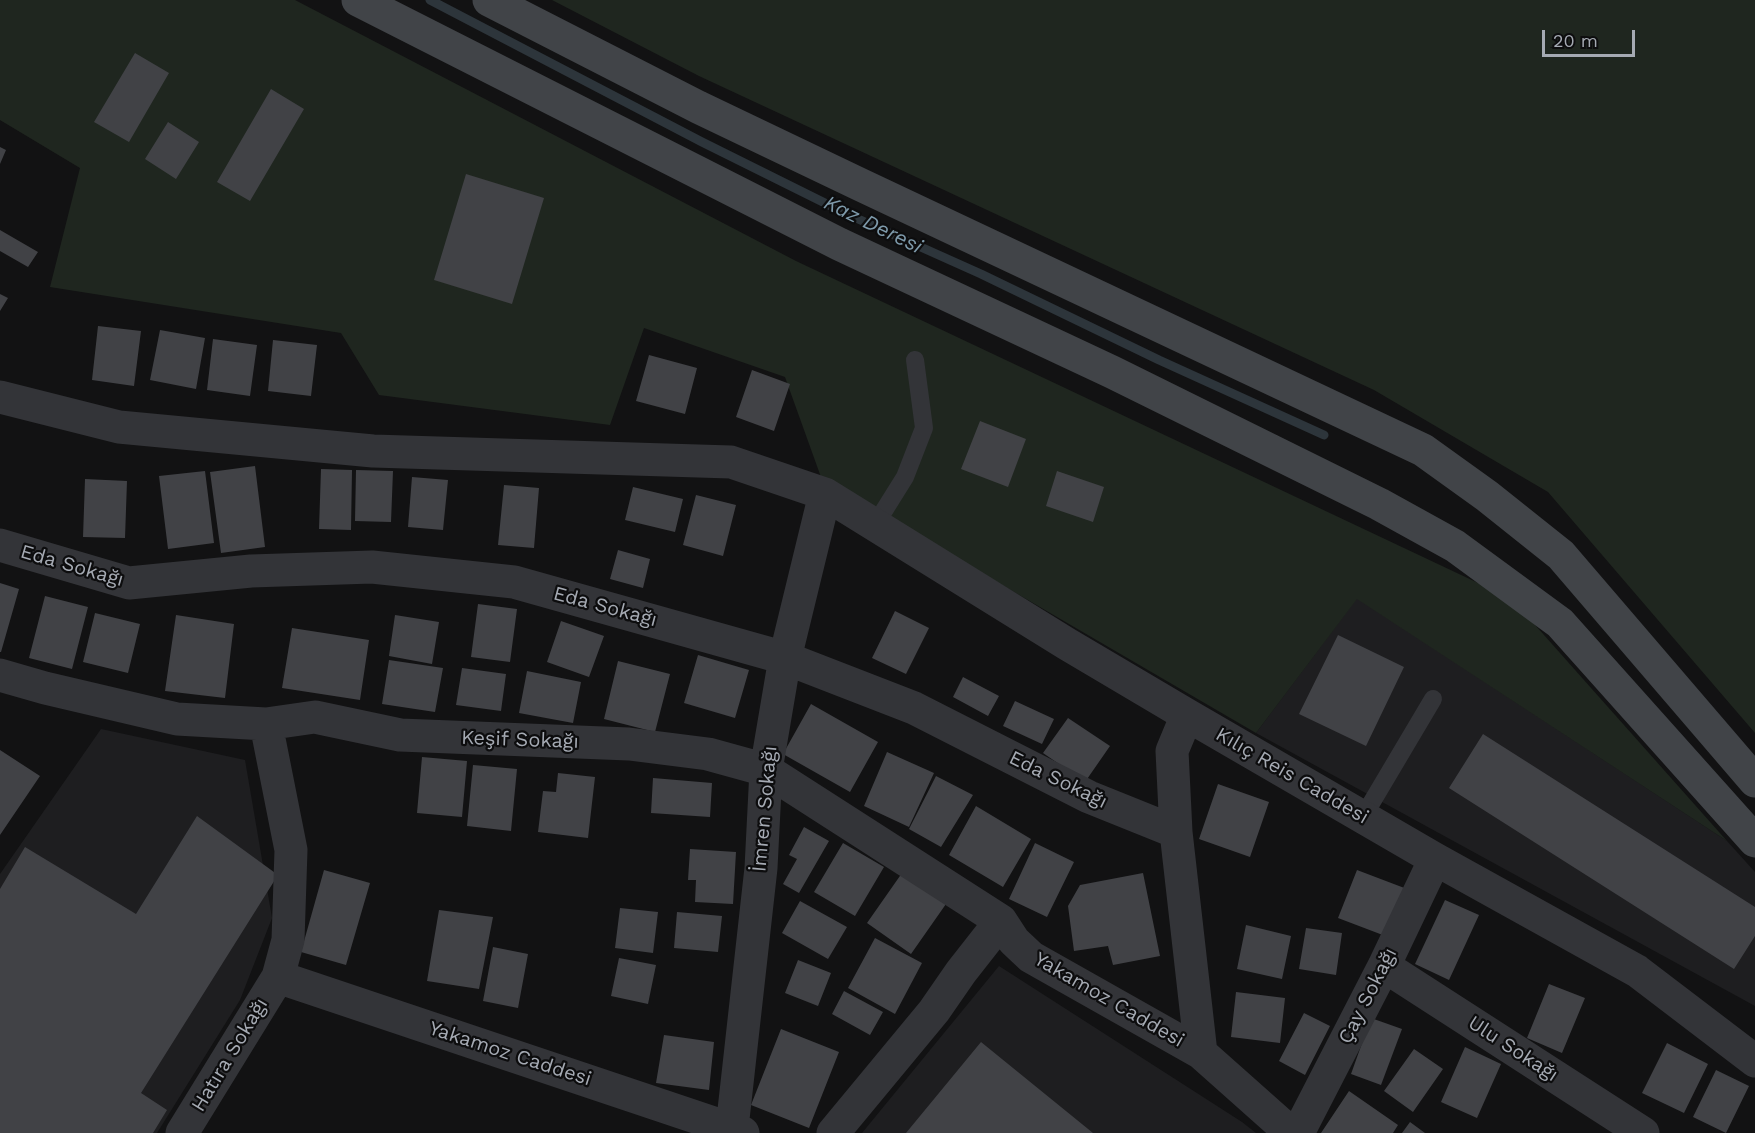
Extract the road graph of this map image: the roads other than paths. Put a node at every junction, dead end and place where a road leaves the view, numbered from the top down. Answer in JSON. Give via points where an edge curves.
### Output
{"nodes":[{"id":1,"x":358,"y":0,"type":"edge"},
{"id":2,"x":489,"y":0,"type":"edge"},
{"id":3,"x":915,"y":360,"type":"dead end"},
{"id":4,"x":0,"y":397,"type":"edge"},
{"id":5,"x":825,"y":494,"type":"junction"},
{"id":6,"x":875,"y":525,"type":"junction"},
{"id":7,"x":0,"y":545,"type":"edge"},
{"id":8,"x":785,"y":658,"type":"junction"},
{"id":9,"x":0,"y":675,"type":"edge"},
{"id":10,"x":1433,"y":699,"type":"dead end"},
{"id":11,"x":1187,"y":715,"type":"junction"},
{"id":12,"x":266,"y":724,"type":"junction"},
{"id":13,"x":765,"y":770,"type":"junction"},
{"id":14,"x":1755,"y":781,"type":"edge"},
{"id":15,"x":1363,"y":817,"type":"junction"},
{"id":16,"x":1176,"y":832,"type":"junction"},
{"id":17,"x":1755,"y":841,"type":"edge"},
{"id":18,"x":1435,"y":859,"type":"junction"},
{"id":19,"x":1001,"y":921,"type":"junction"},
{"id":20,"x":1384,"y":966,"type":"junction"},
{"id":21,"x":278,"y":976,"type":"junction"},
{"id":22,"x":1201,"y":1053,"type":"junction"},
{"id":23,"x":1755,"y":1061,"type":"edge"},
{"id":24,"x":737,"y":1131,"type":"edge"},
{"id":25,"x":182,"y":1133,"type":"edge"},
{"id":26,"x":833,"y":1133,"type":"edge"},
{"id":27,"x":1291,"y":1133,"type":"edge"},
{"id":28,"x":1298,"y":1133,"type":"edge"},
{"id":29,"x":1642,"y":1133,"type":"edge"}],
"edges":[{"from":1,"to":17,"type":"main road","via":[[839,244],[1123,378],[1379,504],[1455,546],[1560,623]]},
{"from":2,"to":14,"type":"main road","via":[[805,158],[1423,450],[1561,555]]},
{"from":3,"to":6,"type":"lane","via":[[924,428],[905,477]]},
{"from":4,"to":5,"type":"street","name":"Kılıç Reis Caddesi","via":[[119,427],[373,451],[731,462]]},
{"from":5,"to":6,"type":"street","name":"Kılıç Reis Caddesi"},
{"from":5,"to":8,"type":"street","name":"İmren Sokağı"},
{"from":6,"to":11,"type":"street","name":"Kılıç Reis Caddesi"},
{"from":7,"to":8,"type":"street","name":"Eda Sokağı","via":[[129,583],[372,567],[514,582]]},
{"from":8,"to":13,"type":"street","name":"İmren Sokağı"},
{"from":8,"to":16,"type":"street","name":"Eda Sokağı","via":[[914,708],[1089,797]]},
{"from":9,"to":12,"type":"street","name":"Keşif Sokağı","via":[[177,719]]},
{"from":10,"to":15,"type":"lane"},
{"from":11,"to":15,"type":"street","name":"Kılıç Reis Caddesi"},
{"from":11,"to":16,"type":"street","via":[[1172,751]]},
{"from":12,"to":13,"type":"street","name":"Keşif Sokağı","via":[[315,717],[400,735],[630,744],[708,754]]},
{"from":12,"to":21,"type":"street","name":"Hatıra Sokağı","via":[[291,850],[288,940]]},
{"from":13,"to":19,"type":"street","name":"Keşif Sokağı"},
{"from":13,"to":24,"type":"street","name":"İmren Sokağı","via":[[761,868]]},
{"from":15,"to":18,"type":"street","name":"Kılıç Reis Caddesi"},
{"from":16,"to":22,"type":"street"},
{"from":18,"to":20,"type":"street","name":"Çay Sokağı"},
{"from":18,"to":23,"type":"street","name":"Kılıç Reis Caddesi","via":[[1637,970]]},
{"from":19,"to":22,"type":"street","name":"Yakamoz Caddesi","via":[[1031,957]]},
{"from":19,"to":26,"type":"street","via":[[934,1011]]},
{"from":20,"to":28,"type":"street","name":"Çay Sokağı"},
{"from":20,"to":29,"type":"street","name":"Ulu Sokağı"},
{"from":21,"to":24,"type":"street","name":"Yakamoz Caddesi"},
{"from":21,"to":25,"type":"street","name":"Hatıra Sokağı"},
{"from":22,"to":27,"type":"street","name":"Yakamoz Caddesi"}]}
